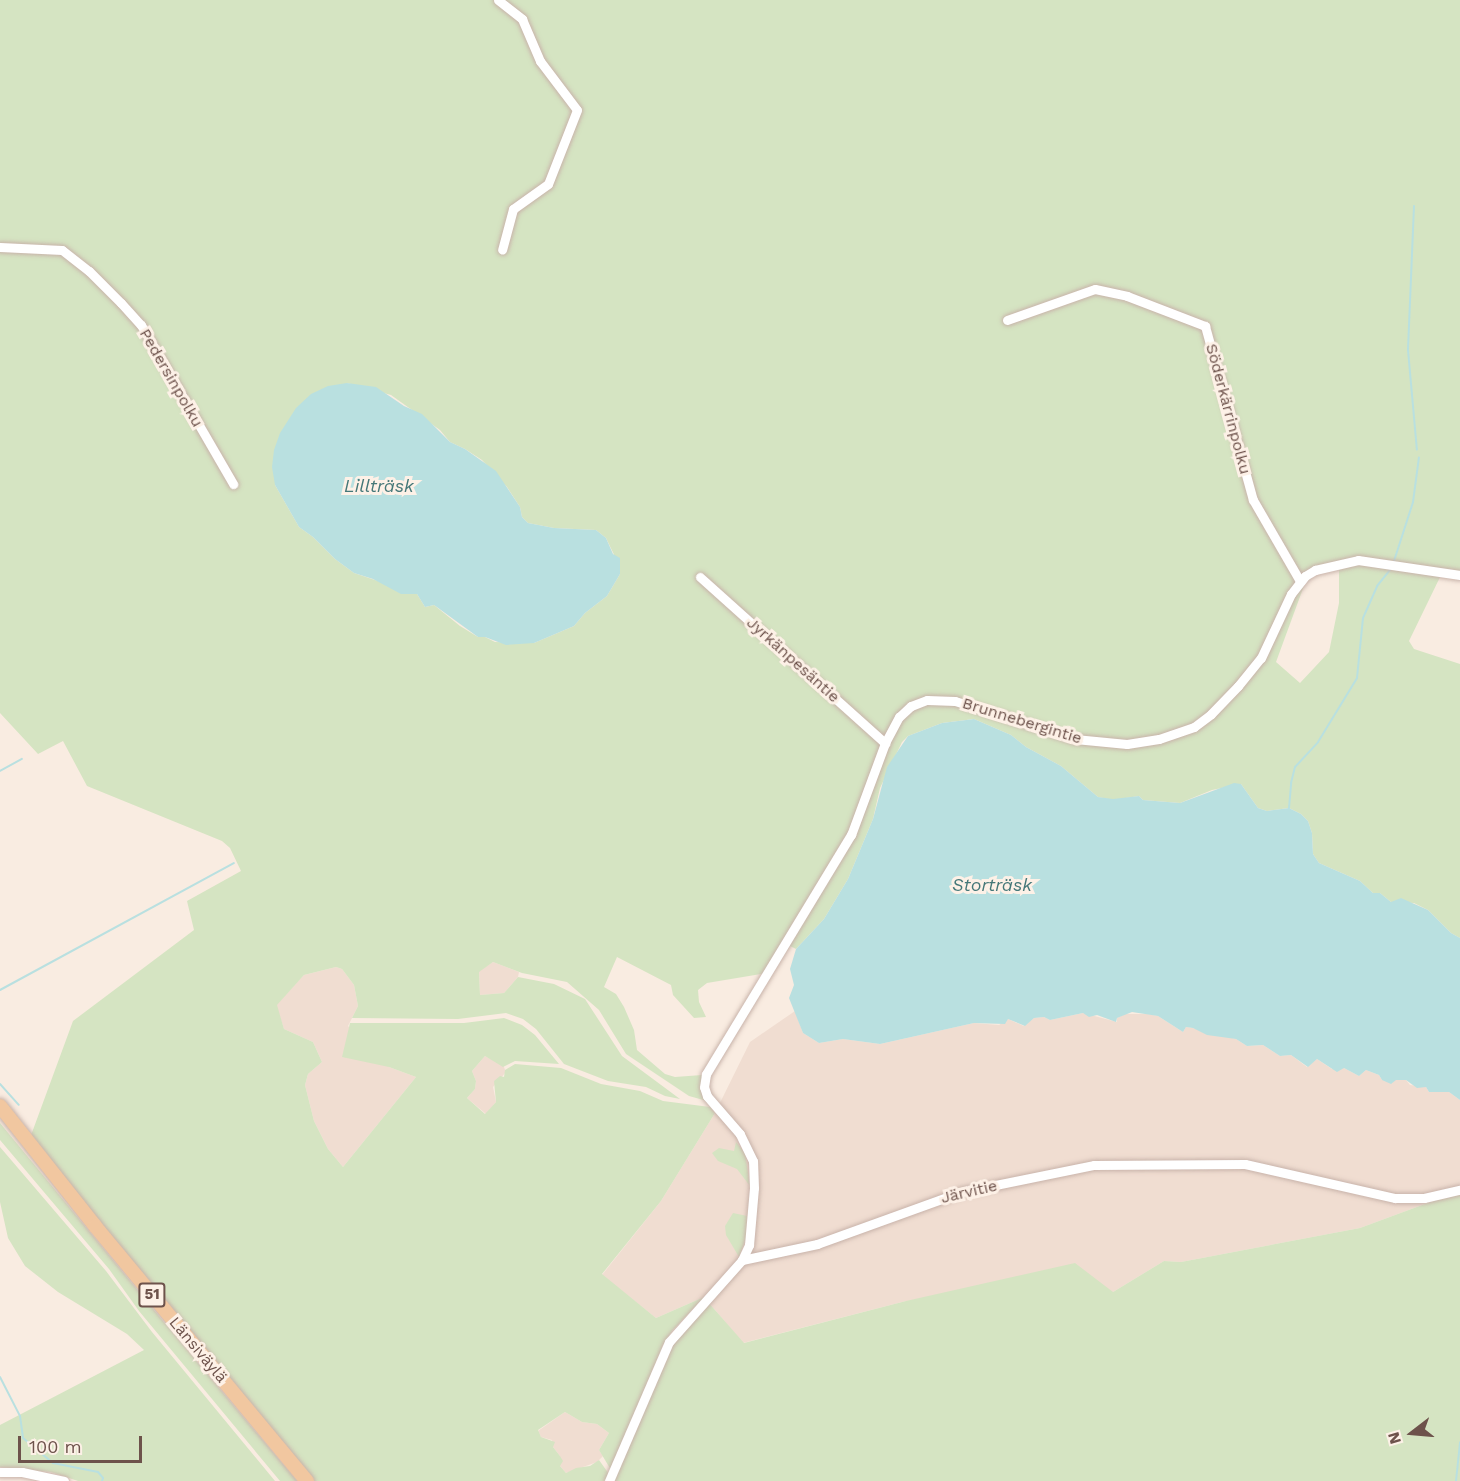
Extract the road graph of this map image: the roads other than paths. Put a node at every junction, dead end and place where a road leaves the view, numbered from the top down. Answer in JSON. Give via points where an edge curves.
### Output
{"nodes":[{"id":1,"x":498,"y":0,"type":"edge"},
{"id":2,"x":0,"y":247,"type":"edge"},
{"id":3,"x":502,"y":250,"type":"dead end"},
{"id":4,"x":1007,"y":320,"type":"dead end"},
{"id":5,"x":233,"y":484,"type":"dead end"},
{"id":6,"x":1460,"y":575,"type":"edge"},
{"id":7,"x":700,"y":577,"type":"dead end"},
{"id":8,"x":1300,"y":581,"type":"junction"},
{"id":9,"x":885,"y":743,"type":"junction"},
{"id":10,"x":0,"y":1106,"type":"edge"},
{"id":11,"x":1460,"y":1190,"type":"edge"},
{"id":12,"x":742,"y":1260,"type":"junction"},
{"id":13,"x":0,"y":1472,"type":"edge"},
{"id":14,"x":64,"y":1481,"type":"edge"},
{"id":15,"x":307,"y":1481,"type":"edge"},
{"id":16,"x":609,"y":1481,"type":"edge"}],
"edges":[{"from":1,"to":3,"type":"street","via":[[522,18],[540,62],[577,110],[548,184],[513,209]]},
{"from":2,"to":5,"type":"street","name":"Pedersinpolku","via":[[62,250],[121,303],[141,325]]},
{"from":4,"to":8,"type":"street","name":"Söderkärrinpolku","via":[[1095,289],[1127,296],[1205,326],[1252,500]]},
{"from":6,"to":8,"type":"street","via":[[1358,560],[1322,567]]},
{"from":7,"to":9,"type":"street","name":"Jyrkänpesäntie"},
{"from":8,"to":9,"type":"street","name":"Brunnebergintie","via":[[1261,658],[1211,714],[1189,730],[1134,743],[1101,743],[1059,735],[961,702],[935,699],[904,711]]},
{"from":9,"to":12,"type":"street","name":"Brunnebergintie","via":[[851,835],[704,1080],[711,1104],[740,1134],[753,1161],[750,1232]]},
{"from":10,"to":15,"type":"main road","name":"Länsiväylä","number":"51"},
{"from":11,"to":12,"type":"street","name":"Järvitie","via":[[1424,1198],[1395,1198],[1245,1164],[1094,1165],[960,1192],[817,1244]]},
{"from":12,"to":16,"type":"street","via":[[669,1342]]},
{"from":13,"to":14,"type":"street"}]}
